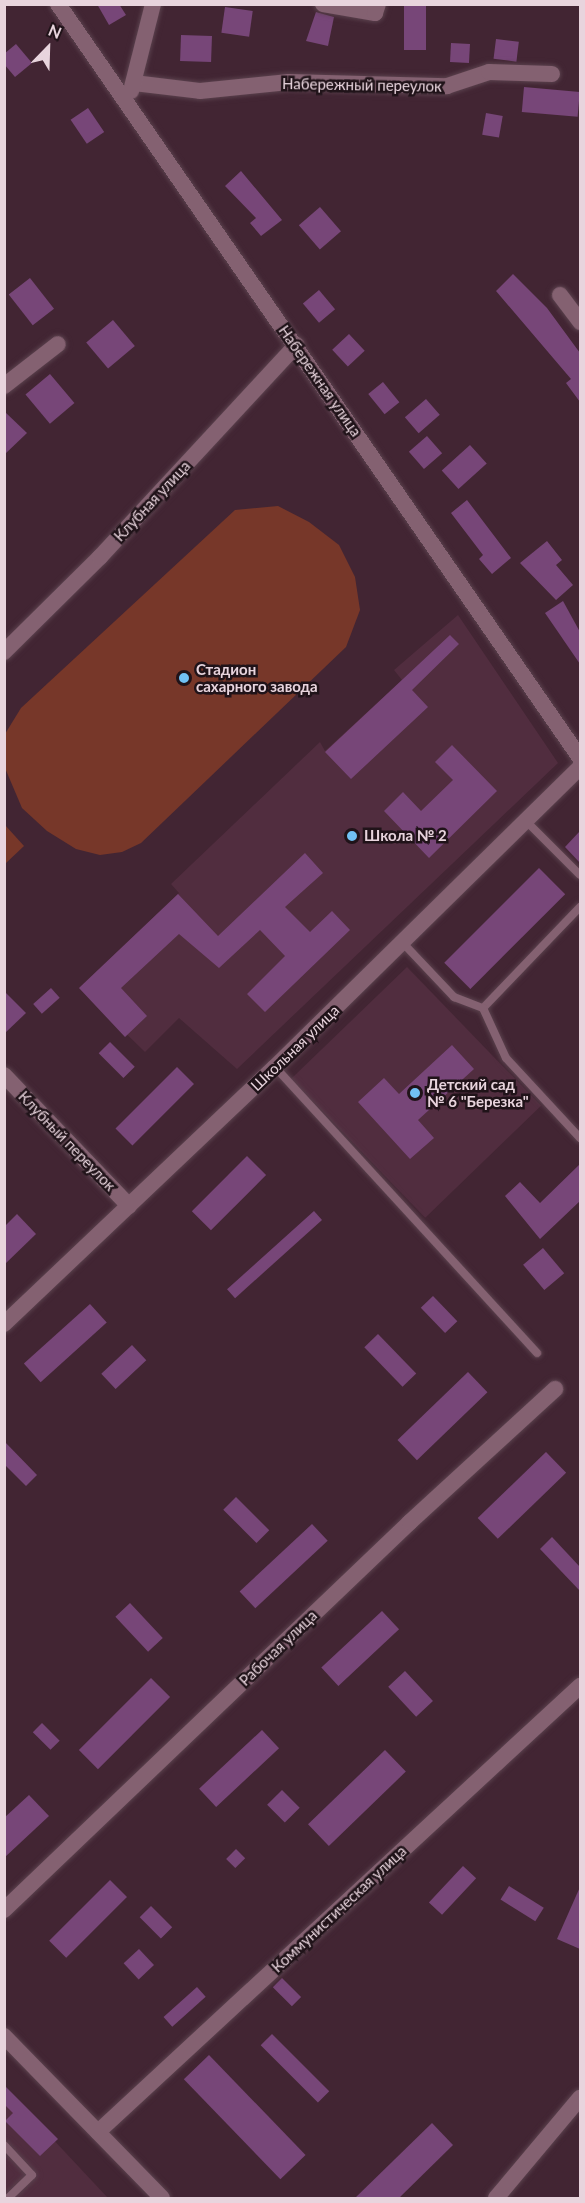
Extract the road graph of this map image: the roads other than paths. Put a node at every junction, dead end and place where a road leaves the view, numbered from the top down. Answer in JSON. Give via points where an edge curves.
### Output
{"nodes":[{"id":1,"x":58,"y":4,"type":"edge"},
{"id":2,"x":153,"y":4,"type":"edge"},
{"id":3,"x":323,"y":4,"type":"edge"},
{"id":4,"x":378,"y":4,"type":"edge"},
{"id":5,"x":552,"y":74,"type":"dead end"},
{"id":6,"x":134,"y":83,"type":"junction"},
{"id":7,"x":127,"y":102,"type":"junction"},
{"id":8,"x":560,"y":295,"type":"dead end"},
{"id":9,"x":580,"y":322,"type":"edge"},
{"id":10,"x":58,"y":344,"type":"dead end"},
{"id":11,"x":296,"y":345,"type":"junction"},
{"id":12,"x":4,"y":387,"type":"edge"},
{"id":13,"x":4,"y":652,"type":"edge"},
{"id":14,"x":580,"y":758,"type":"edge"},
{"id":15,"x":580,"y":768,"type":"edge"},
{"id":16,"x":526,"y":821,"type":"junction"},
{"id":17,"x":580,"y":875,"type":"edge"},
{"id":18,"x":580,"y":907,"type":"edge"},
{"id":19,"x":402,"y":942,"type":"junction"},
{"id":20,"x":483,"y":1008,"type":"junction"},
{"id":21,"x":275,"y":1067,"type":"junction"},
{"id":22,"x":4,"y":1076,"type":"edge"},
{"id":23,"x":580,"y":1138,"type":"edge"},
{"id":24,"x":129,"y":1206,"type":"junction"},
{"id":25,"x":4,"y":1324,"type":"edge"},
{"id":26,"x":537,"y":1353,"type":"dead end"},
{"id":27,"x":555,"y":1389,"type":"dead end"},
{"id":28,"x":580,"y":1686,"type":"edge"},
{"id":29,"x":4,"y":1910,"type":"edge"},
{"id":30,"x":4,"y":2036,"type":"edge"},
{"id":31,"x":580,"y":2098,"type":"edge"},
{"id":32,"x":98,"y":2132,"type":"junction"},
{"id":33,"x":4,"y":2145,"type":"edge"},
{"id":34,"x":8,"y":2199,"type":"edge"},
{"id":35,"x":162,"y":2199,"type":"edge"},
{"id":36,"x":496,"y":2199,"type":"edge"}],
"edges":[{"from":1,"to":7,"type":"street","name":"Набережная улица"},
{"from":2,"to":6,"type":"street"},
{"from":3,"to":4,"type":"street","via":[[375,14]]},
{"from":5,"to":6,"type":"street","name":"Набережный переулок","via":[[489,72],[447,86],[289,82],[200,91]]},
{"from":6,"to":7,"type":"street"},
{"from":7,"to":11,"type":"street","name":"Набережная улица"},
{"from":8,"to":9,"type":"street"},
{"from":10,"to":12,"type":"street"},
{"from":11,"to":13,"type":"street","name":"Клубная улица","via":[[100,557]]},
{"from":11,"to":14,"type":"street","name":"Набережная улица"},
{"from":15,"to":16,"type":"street","name":"Школьная улица"},
{"from":16,"to":17,"type":"lane"},
{"from":16,"to":19,"type":"street","name":"Школьная улица"},
{"from":18,"to":20,"type":"lane"},
{"from":19,"to":20,"type":"lane","via":[[454,997]]},
{"from":19,"to":21,"type":"street","name":"Школьная улица"},
{"from":20,"to":23,"type":"lane","via":[[506,1058]]},
{"from":21,"to":24,"type":"street","name":"Школьная улица"},
{"from":21,"to":26,"type":"lane"},
{"from":22,"to":24,"type":"street","name":"Клубный переулок"},
{"from":24,"to":25,"type":"street","name":"Школьная улица"},
{"from":27,"to":29,"type":"street","name":"Рабочая улица"},
{"from":28,"to":32,"type":"street","name":"Коммунистическая улица"},
{"from":30,"to":32,"type":"street"},
{"from":31,"to":36,"type":"street"},
{"from":32,"to":35,"type":"street"},
{"from":33,"to":34,"type":"lane","via":[[32,2175]]}]}
